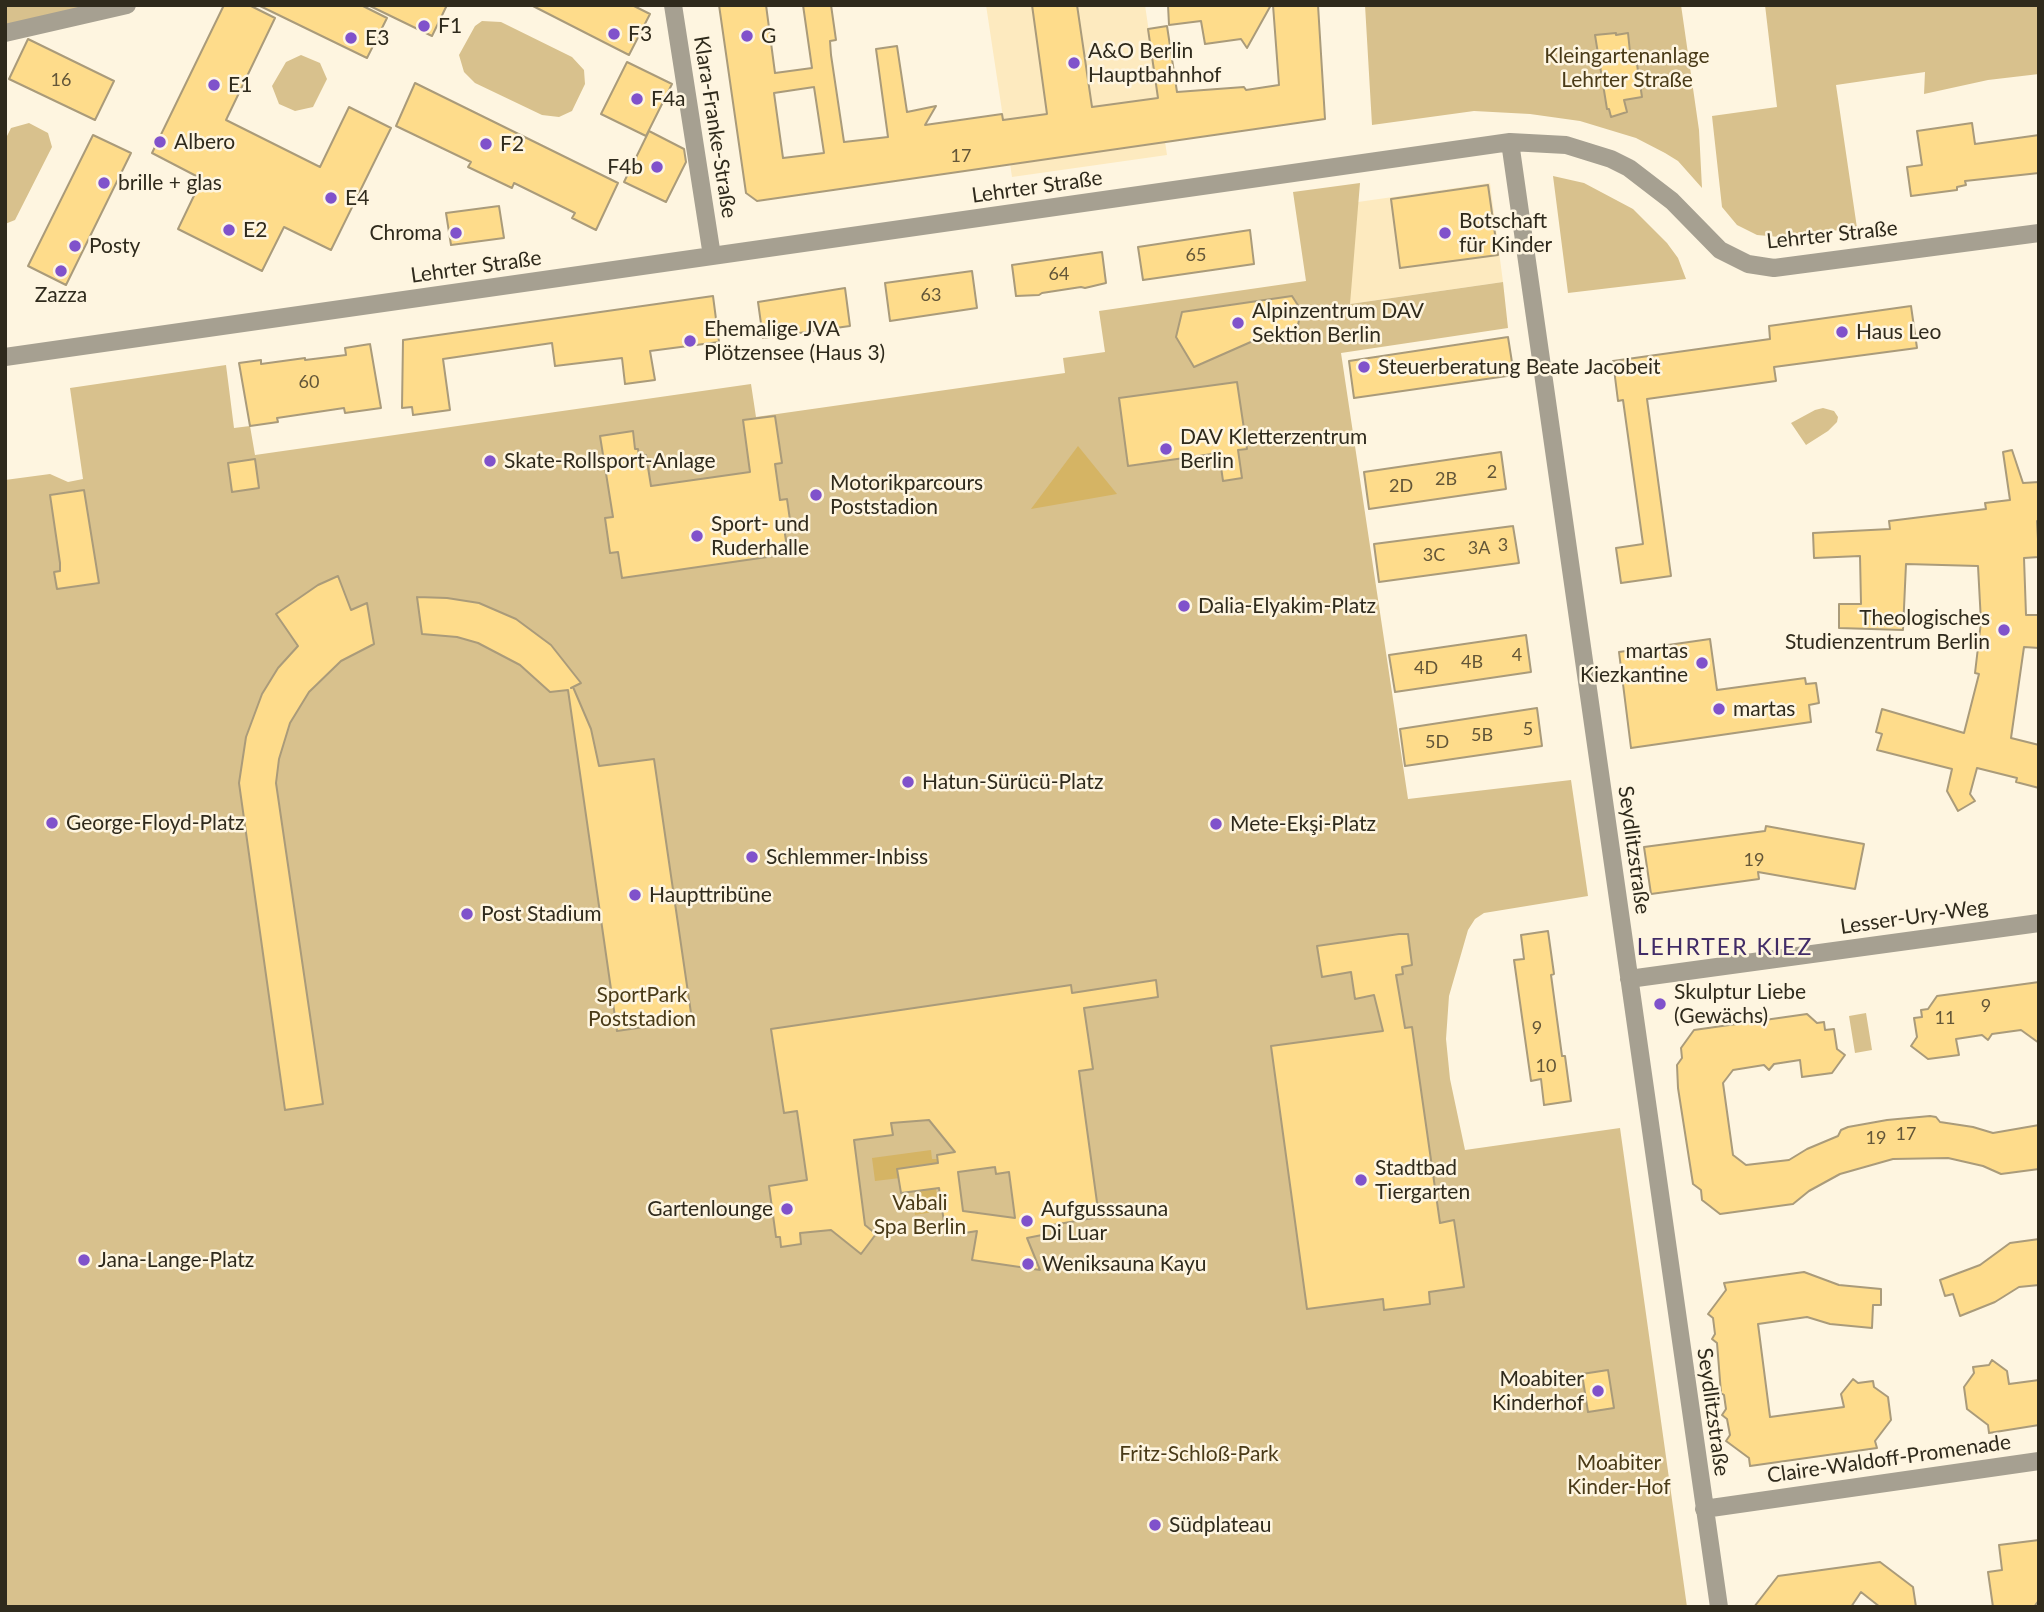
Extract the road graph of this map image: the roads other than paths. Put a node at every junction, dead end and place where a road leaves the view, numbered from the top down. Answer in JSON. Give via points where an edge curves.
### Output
{"nodes":[{"id":1,"x":127,"y":5,"type":"edge"},
{"id":2,"x":673,"y":5,"type":"edge"},
{"id":3,"x":5,"y":33,"type":"edge"},
{"id":4,"x":1510,"y":142,"type":"junction"},
{"id":5,"x":2039,"y":233,"type":"edge"},
{"id":6,"x":712,"y":256,"type":"junction"},
{"id":7,"x":5,"y":357,"type":"edge"},
{"id":8,"x":2039,"y":923,"type":"edge"},
{"id":9,"x":1629,"y":979,"type":"junction"},
{"id":10,"x":2039,"y":1461,"type":"edge"},
{"id":11,"x":1704,"y":1509,"type":"junction"},
{"id":12,"x":1719,"y":1607,"type":"edge"}],
"edges":[{"from":1,"to":3,"type":"street"},
{"from":2,"to":6,"type":"street","name":"Klara-Franke-Straße"},
{"from":4,"to":5,"type":"street","name":"Lehrter Straße","via":[[1566,145],[1629,167],[1672,201],[1720,250],[1748,264],[1774,268]]},
{"from":4,"to":6,"type":"street","name":"Lehrter Straße"},
{"from":4,"to":9,"type":"street","name":"Seydlitzstraße"},
{"from":6,"to":7,"type":"street","name":"Lehrter Straße"},
{"from":8,"to":9,"type":"street","name":"Lesser-Ury-Weg"},
{"from":9,"to":11,"type":"street","name":"Seydlitzstraße"},
{"from":10,"to":11,"type":"street","name":"Claire-Waldoff-Promenade"},
{"from":11,"to":12,"type":"street","name":"Seydlitzstraße"}]}
